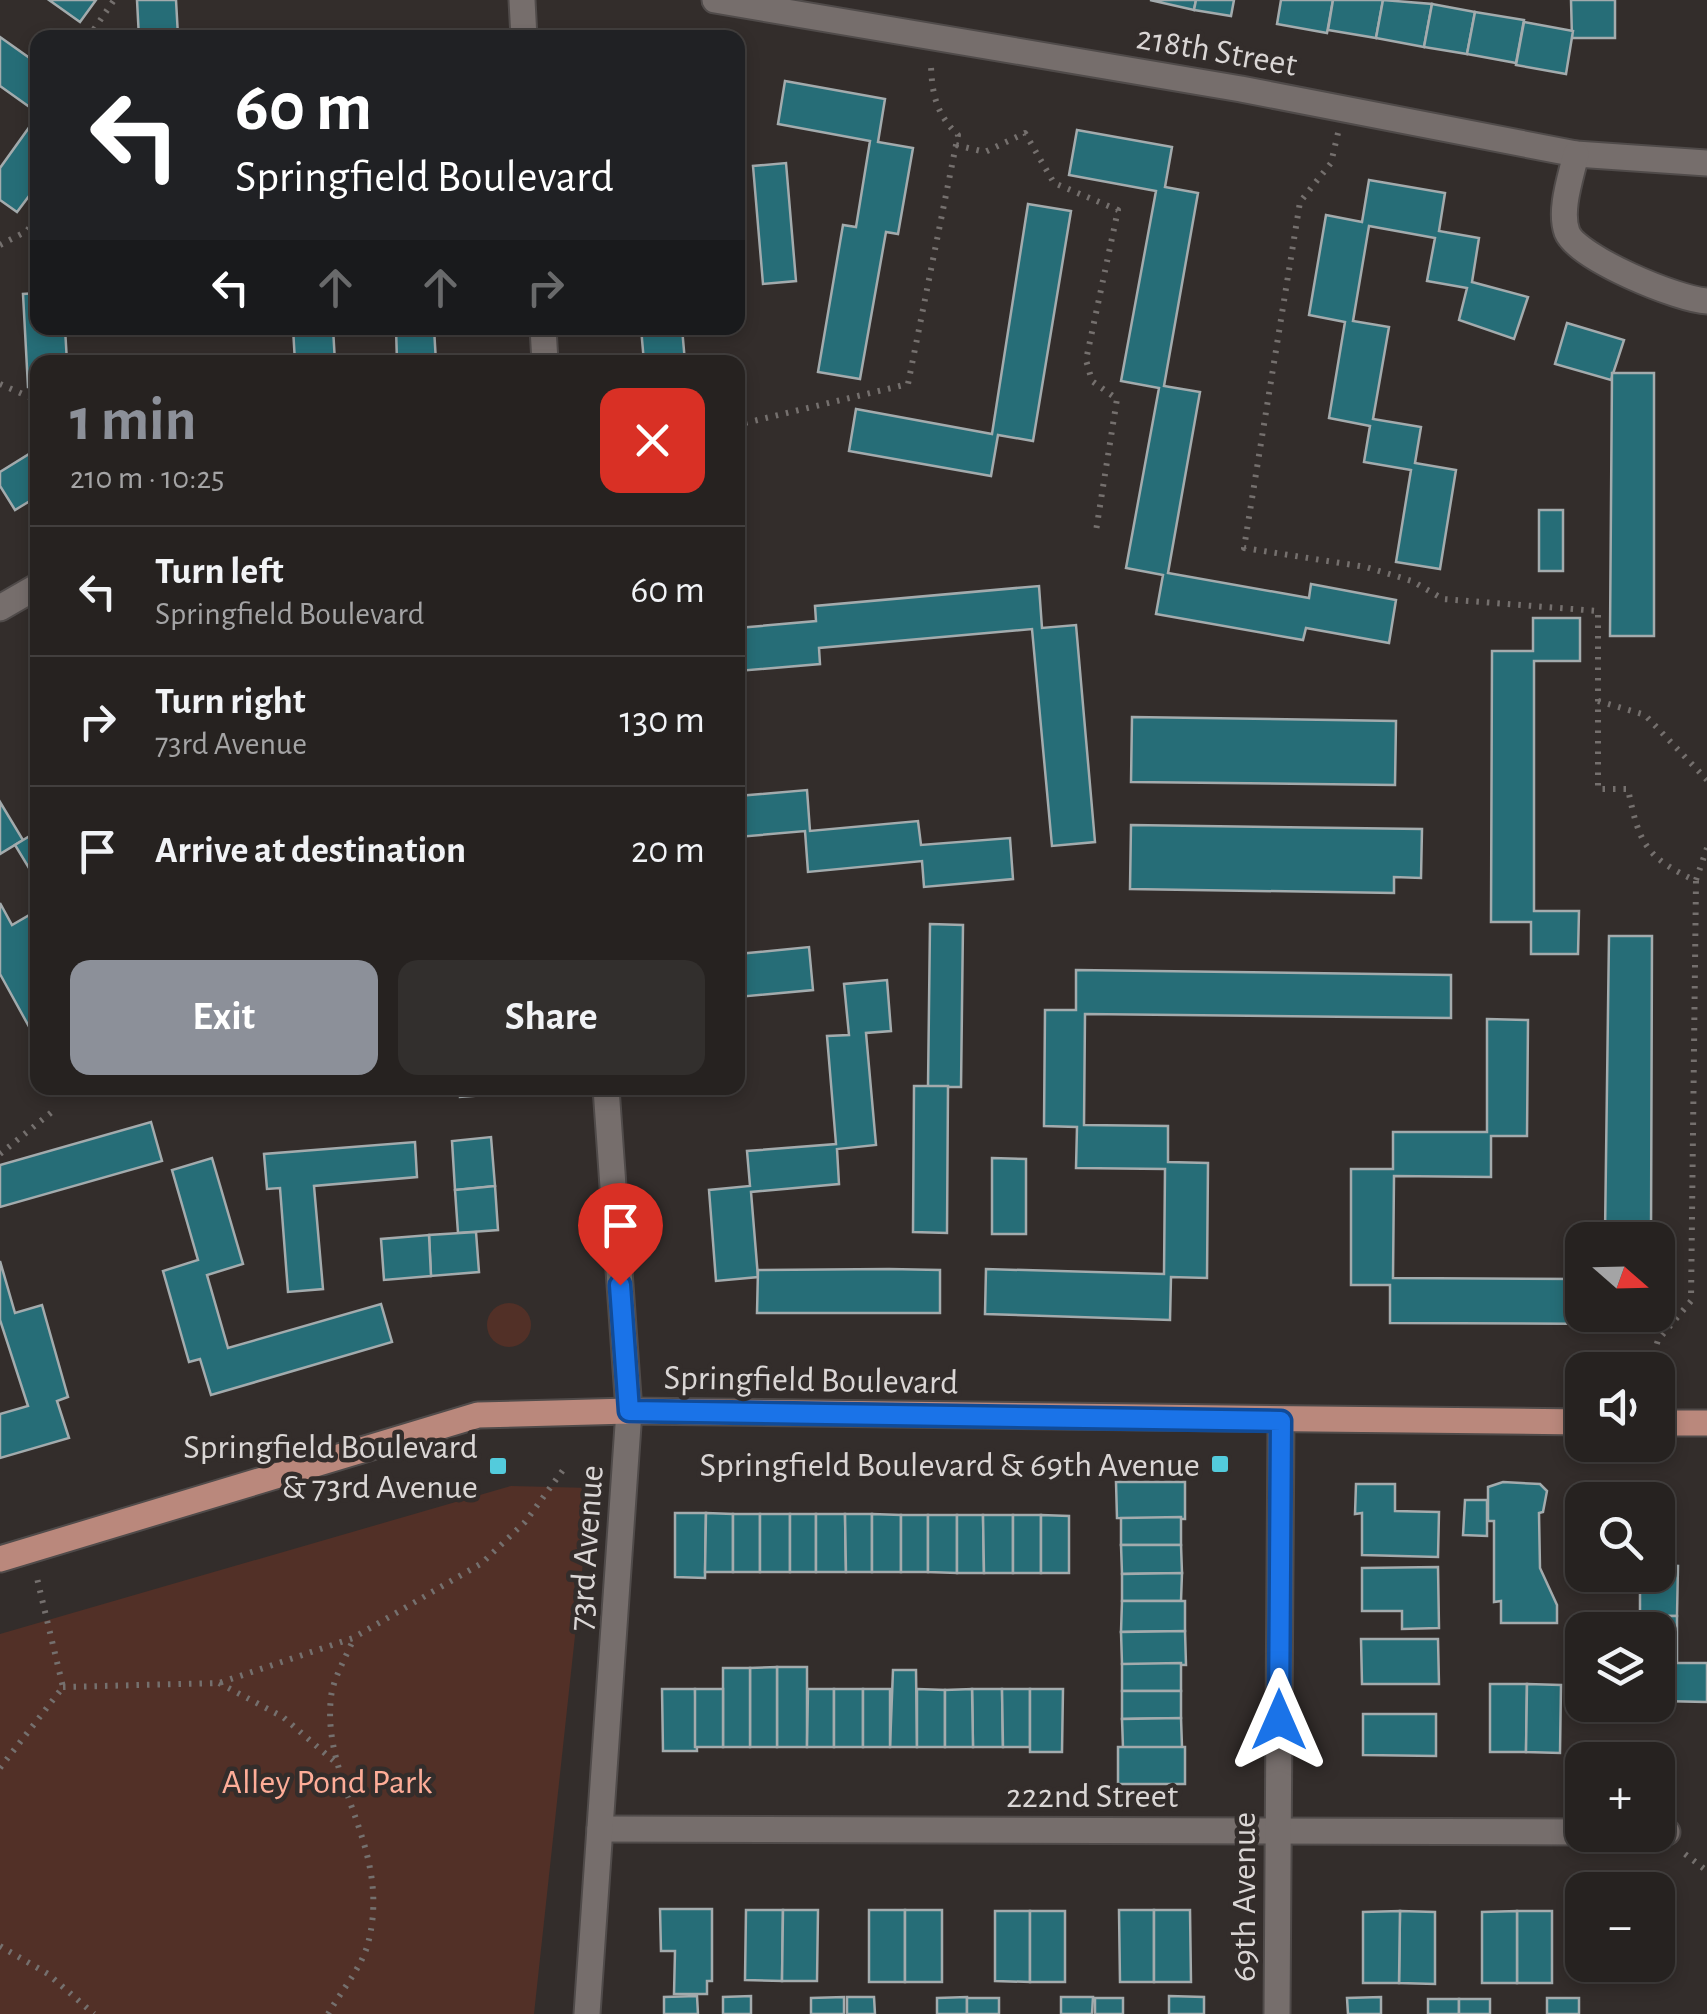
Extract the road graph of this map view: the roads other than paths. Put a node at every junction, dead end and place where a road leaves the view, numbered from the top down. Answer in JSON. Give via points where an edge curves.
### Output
{"nodes":[{"id":1,"x":527,"y":0,"type":"edge"},
{"id":2,"x":715,"y":0,"type":"edge"},
{"id":3,"x":525,"y":30,"type":"edge"},
{"id":4,"x":1576,"y":154,"type":"junction"},
{"id":5,"x":1707,"y":163,"type":"edge"},
{"id":6,"x":1707,"y":300,"type":"edge"},
{"id":7,"x":30,"y":591,"type":"edge"},
{"id":8,"x":0,"y":608,"type":"edge"},
{"id":9,"x":606,"y":1095,"type":"edge"},
{"id":10,"x":629,"y":1411,"type":"junction"},
{"id":11,"x":1281,"y":1421,"type":"junction"},
{"id":12,"x":1565,"y":1422,"type":"edge"},
{"id":13,"x":1675,"y":1423,"type":"edge"},
{"id":14,"x":1707,"y":1423,"type":"edge"},
{"id":15,"x":0,"y":1559,"type":"edge"},
{"id":16,"x":600,"y":1829,"type":"junction"},
{"id":17,"x":1278,"y":1830,"type":"junction"},
{"id":18,"x":1565,"y":1832,"type":"edge"},
{"id":19,"x":587,"y":2014,"type":"edge"},
{"id":20,"x":1277,"y":2014,"type":"edge"}],
"edges":[{"from":1,"to":3,"type":"street"},
{"from":2,"to":4,"type":"street","name":"218th Street"},
{"from":4,"to":5,"type":"street","name":"218th Street"},
{"from":4,"to":6,"type":"street","via":[[1564,215],[1568,236],[1651,285]]},
{"from":7,"to":8,"type":"street"},
{"from":9,"to":10,"type":"street","name":"73rd Avenue"},
{"from":10,"to":11,"type":"main road","name":"Springfield Boulevard"},
{"from":10,"to":15,"type":"main road","name":"Springfield Boulevard","via":[[478,1415]]},
{"from":10,"to":16,"type":"street","name":"73rd Avenue"},
{"from":11,"to":12,"type":"main road","name":"Springfield Boulevard"},
{"from":11,"to":17,"type":"street","name":"69th Avenue"},
{"from":13,"to":14,"type":"main road"},
{"from":16,"to":17,"type":"street","name":"222nd Street"},
{"from":16,"to":19,"type":"street","name":"73rd Avenue"},
{"from":17,"to":18,"type":"street","name":"222nd Street"},
{"from":17,"to":20,"type":"street","name":"69th Avenue"}]}
